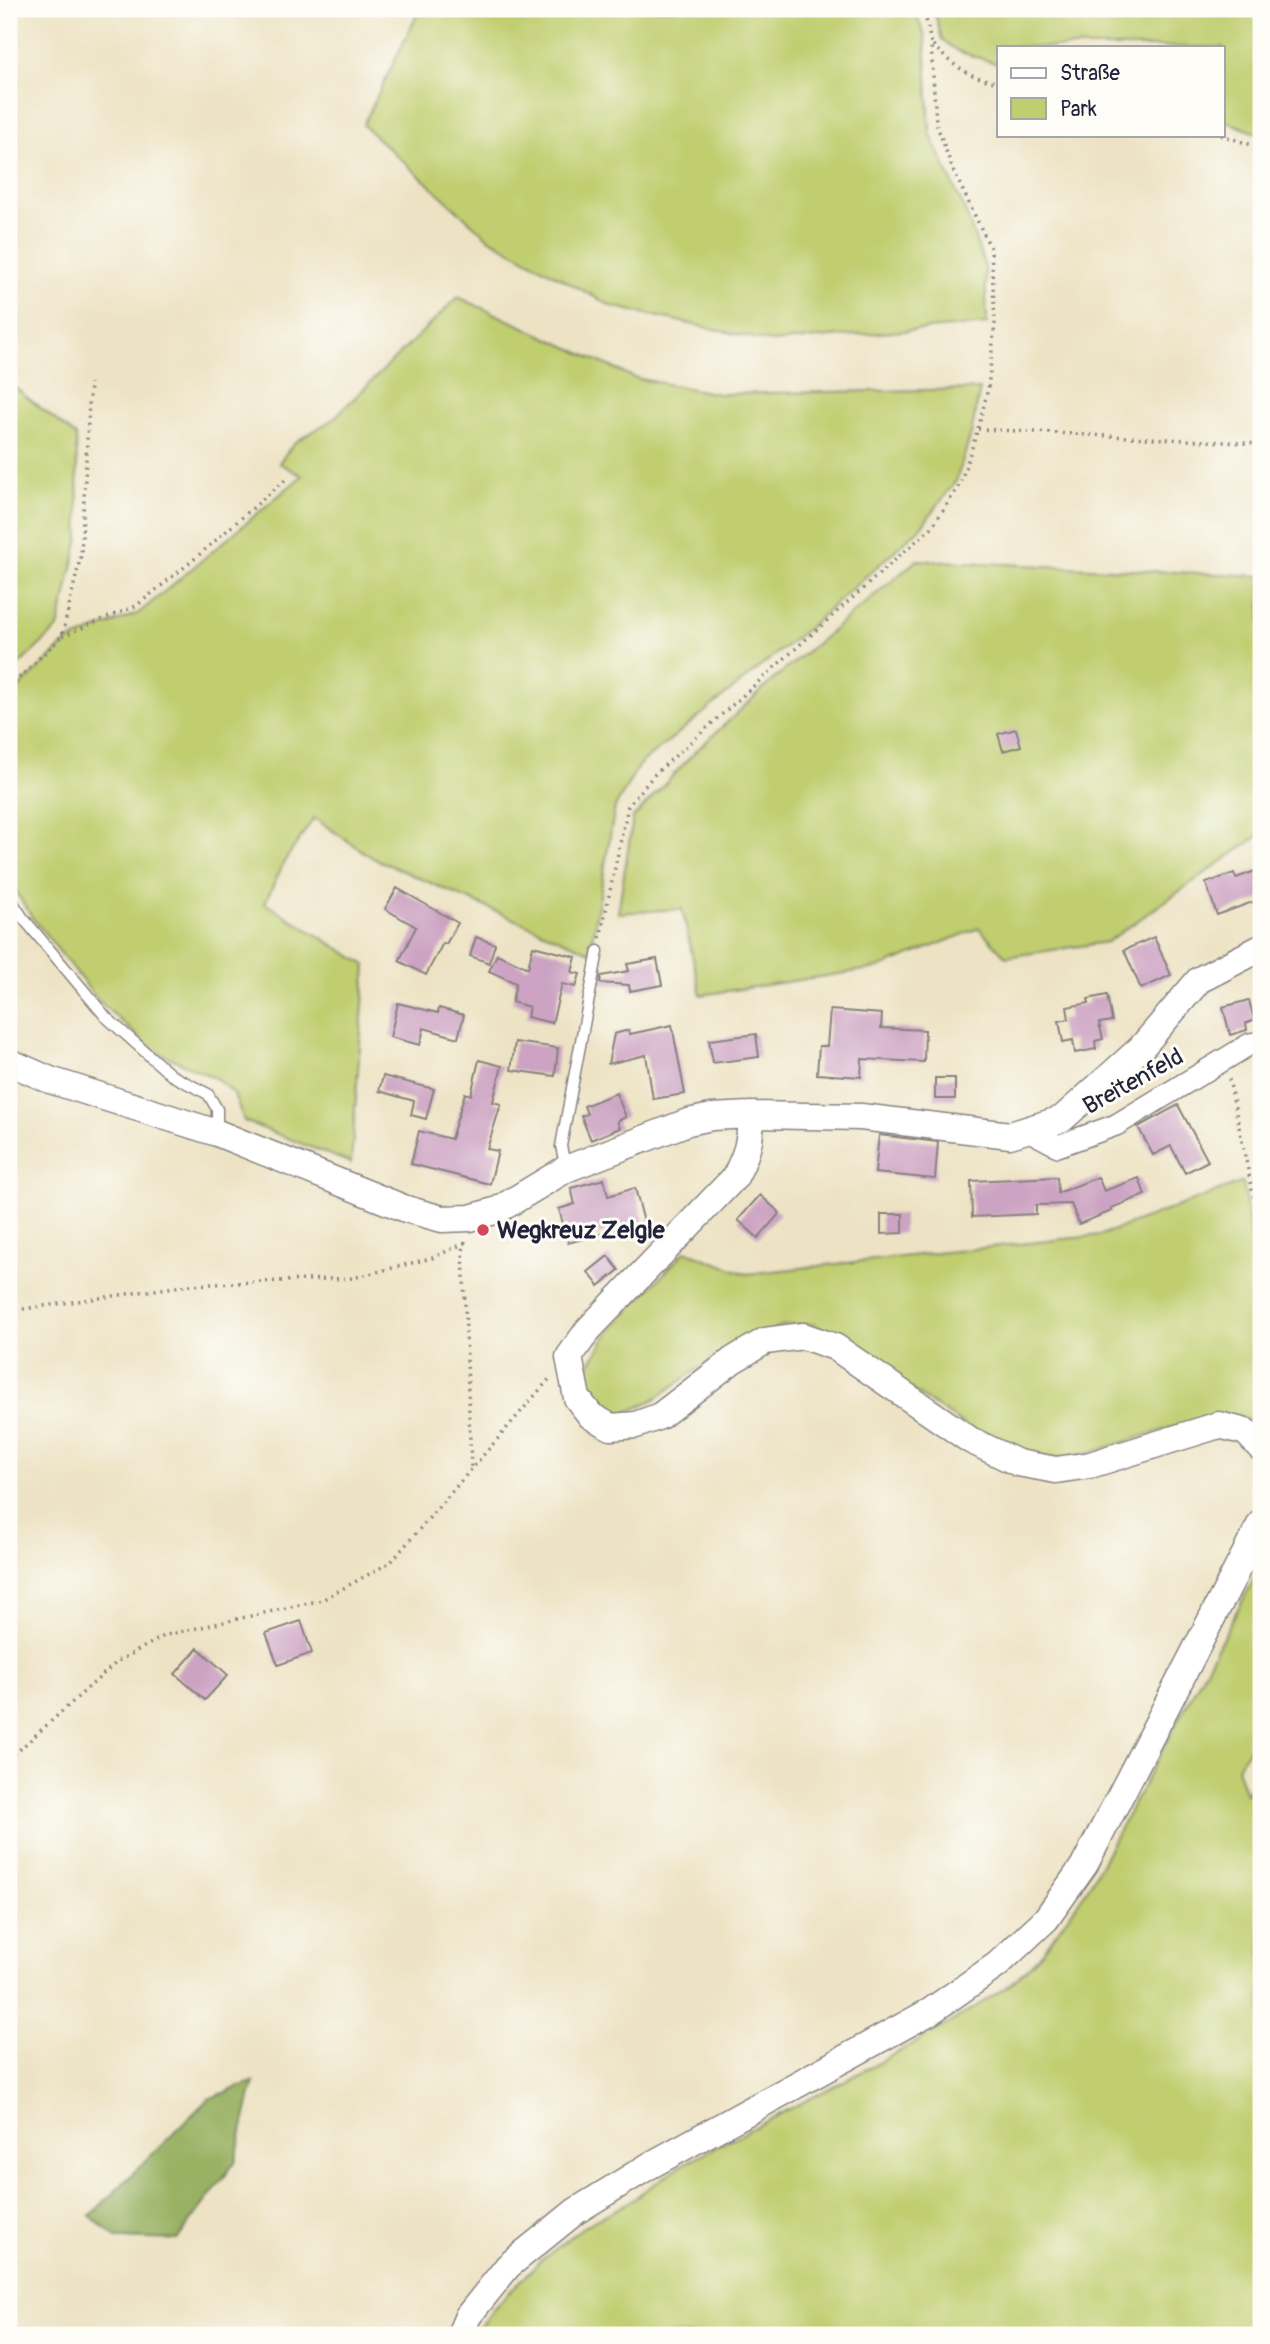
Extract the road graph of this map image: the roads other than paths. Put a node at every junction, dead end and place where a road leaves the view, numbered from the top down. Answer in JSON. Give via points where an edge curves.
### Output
{"nodes":[{"id":1,"x":9,"y":897,"type":"edge"},
{"id":2,"x":1261,"y":948,"type":"edge"},
{"id":3,"x":598,"y":951,"type":"road end"},
{"id":4,"x":1261,"y":1042,"type":"edge"},
{"id":5,"x":9,"y":1062,"type":"edge"},
{"id":6,"x":750,"y":1115,"type":"junction"},
{"id":7,"x":1028,"y":1130,"type":"junction"},
{"id":8,"x":218,"y":1133,"type":"junction"},
{"id":9,"x":566,"y":1169,"type":"junction"},
{"id":10,"x":1261,"y":1448,"type":"edge"},
{"id":11,"x":1261,"y":1523,"type":"edge"},
{"id":12,"x":460,"y":2335,"type":"edge"}],
"edges":[{"from":1,"to":8,"type":"lane","via":[[106,1017],[171,1075],[208,1094],[217,1109]]},
{"from":2,"to":7,"type":"street","via":[[1199,980],[1140,1048],[1062,1119]]},
{"from":3,"to":9,"type":"lane","via":[[561,1146]]},
{"from":4,"to":7,"type":"street","name":"Breitenfeld","via":[[1250,1044],[1115,1125],[1058,1146]]},
{"from":5,"to":8,"type":"street","via":[[50,1080]]},
{"from":6,"to":7,"type":"street","via":[[861,1117],[1010,1135]]},
{"from":6,"to":9,"type":"street","via":[[688,1122]]},
{"from":6,"to":10,"type":"street","via":[[746,1155],[735,1177],[588,1330],[569,1357],[577,1398],[591,1416],[611,1427],[636,1425],[660,1416],[765,1341],[803,1336],[835,1346],[971,1440],[1018,1463],[1056,1470],[1090,1465],[1219,1425],[1246,1432]]},
{"from":8,"to":9,"type":"street","via":[[467,1231]]},
{"from":11,"to":12,"type":"street","via":[[1085,1864],[1046,1919],[997,1965],[931,2011],[576,2211],[508,2266],[468,2316]]}]}
